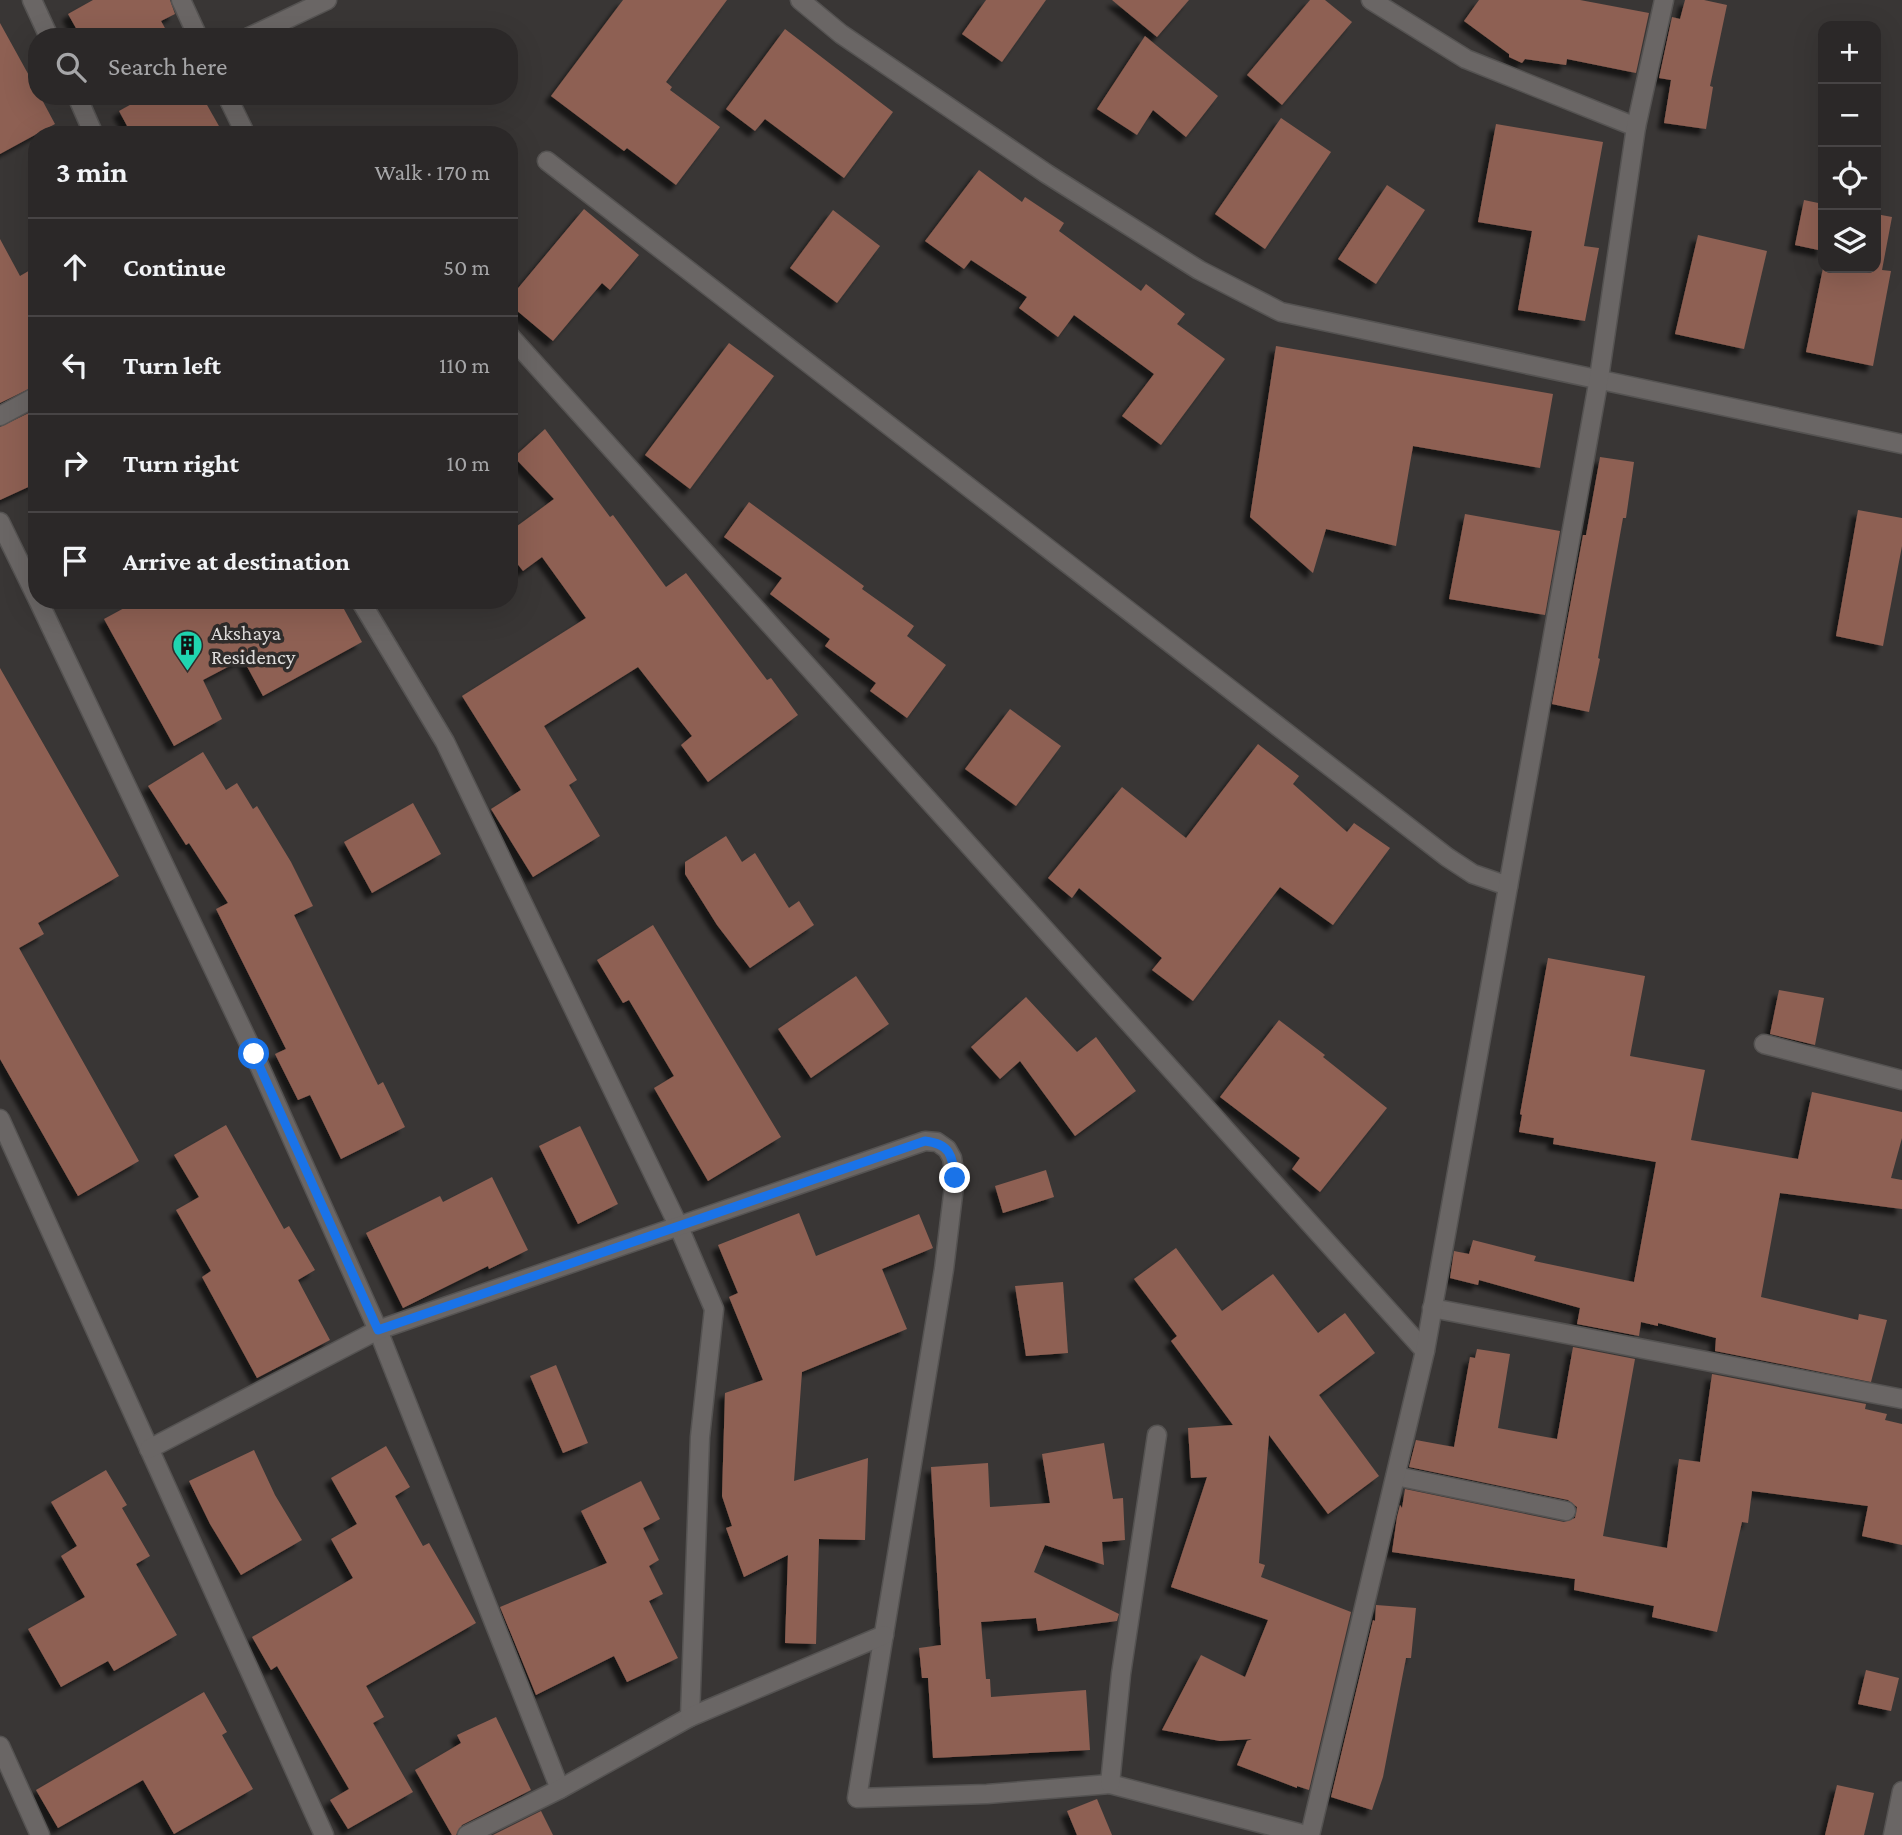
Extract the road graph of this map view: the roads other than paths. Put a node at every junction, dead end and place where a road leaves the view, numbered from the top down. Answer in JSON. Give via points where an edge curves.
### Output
{"nodes":[{"id":1,"x":32,"y":0,"type":"edge"},
{"id":2,"x":181,"y":0,"type":"edge"},
{"id":3,"x":327,"y":0,"type":"edge"},
{"id":4,"x":800,"y":0,"type":"edge"},
{"id":5,"x":1371,"y":0,"type":"edge"},
{"id":6,"x":1664,"y":0,"type":"edge"},
{"id":7,"x":45,"y":28,"type":"edge"},
{"id":8,"x":194,"y":28,"type":"edge"},
{"id":9,"x":268,"y":28,"type":"edge"},
{"id":10,"x":81,"y":105,"type":"edge"},
{"id":11,"x":231,"y":105,"type":"edge"},
{"id":12,"x":90,"y":126,"type":"edge"},
{"id":13,"x":242,"y":126,"type":"edge"},
{"id":14,"x":1636,"y":127,"type":"junction"},
{"id":15,"x":547,"y":161,"type":"dead end"},
{"id":16,"x":518,"y":345,"type":"edge"},
{"id":17,"x":1599,"y":378,"type":"junction"},
{"id":18,"x":28,"y":401,"type":"edge"},
{"id":19,"x":0,"y":415,"type":"edge"},
{"id":20,"x":1902,"y":444,"type":"edge"},
{"id":21,"x":0,"y":522,"type":"edge"},
{"id":22,"x":28,"y":580,"type":"edge"},
{"id":23,"x":42,"y":609,"type":"edge"},
{"id":24,"x":365,"y":609,"type":"edge"},
{"id":25,"x":1508,"y":886,"type":"junction"},
{"id":26,"x":1764,"y":1044,"type":"dead end"},
{"id":27,"x":1902,"y":1080,"type":"edge"},
{"id":28,"x":0,"y":1119,"type":"edge"},
{"id":29,"x":678,"y":1225,"type":"junction"},
{"id":30,"x":1432,"y":1308,"type":"junction"},
{"id":31,"x":378,"y":1330,"type":"junction"},
{"id":32,"x":1425,"y":1351,"type":"junction"},
{"id":33,"x":1902,"y":1399,"type":"edge"},
{"id":34,"x":1157,"y":1435,"type":"dead end"},
{"id":35,"x":149,"y":1449,"type":"junction"},
{"id":36,"x":1396,"y":1476,"type":"junction"},
{"id":37,"x":1566,"y":1511,"type":"dead end"},
{"id":38,"x":884,"y":1635,"type":"junction"},
{"id":39,"x":690,"y":1717,"type":"junction"},
{"id":40,"x":0,"y":1746,"type":"edge"},
{"id":41,"x":1110,"y":1784,"type":"junction"},
{"id":42,"x":560,"y":1789,"type":"junction"},
{"id":43,"x":1902,"y":1791,"type":"edge"},
{"id":44,"x":40,"y":1835,"type":"edge"},
{"id":45,"x":324,"y":1835,"type":"edge"},
{"id":46,"x":467,"y":1835,"type":"edge"},
{"id":47,"x":1308,"y":1835,"type":"edge"},
{"id":48,"x":1893,"y":1835,"type":"edge"}],
"edges":[{"from":1,"to":7,"type":"street"},
{"from":2,"to":8,"type":"street"},
{"from":3,"to":9,"type":"street"},
{"from":4,"to":17,"type":"street","via":[[841,34],[1047,174],[1199,270],[1281,312]]},
{"from":5,"to":14,"type":"street","via":[[1466,59]]},
{"from":6,"to":14,"type":"street"},
{"from":10,"to":12,"type":"street"},
{"from":11,"to":13,"type":"street"},
{"from":14,"to":17,"type":"street"},
{"from":15,"to":25,"type":"street","via":[[1426,841],[1474,874]]},
{"from":16,"to":32,"type":"street"},
{"from":17,"to":20,"type":"street"},
{"from":17,"to":25,"type":"street"},
{"from":18,"to":19,"type":"street"},
{"from":21,"to":22,"type":"street"},
{"from":23,"to":31,"type":"street","via":[[254,1054]]},
{"from":24,"to":29,"type":"street","via":[[445,742]]},
{"from":25,"to":30,"type":"street"},
{"from":26,"to":27,"type":"street"},
{"from":28,"to":35,"type":"street"},
{"from":29,"to":31,"type":"street"},
{"from":29,"to":38,"type":"street","via":[[925,1141],[937,1142],[952,1158],[955,1178],[944,1269]]},
{"from":29,"to":39,"type":"street","via":[[714,1309],[700,1437]]},
{"from":30,"to":32,"type":"street"},
{"from":30,"to":33,"type":"street"},
{"from":31,"to":35,"type":"street"},
{"from":31,"to":42,"type":"street"},
{"from":32,"to":36,"type":"street"},
{"from":34,"to":41,"type":"street","via":[[1121,1674]]},
{"from":35,"to":45,"type":"street"},
{"from":36,"to":37,"type":"street"},
{"from":36,"to":47,"type":"street"},
{"from":38,"to":39,"type":"street"},
{"from":38,"to":41,"type":"street","via":[[857,1798]]},
{"from":39,"to":42,"type":"street"},
{"from":40,"to":44,"type":"street"},
{"from":41,"to":47,"type":"street"},
{"from":42,"to":46,"type":"street"},
{"from":43,"to":48,"type":"street"}]}
